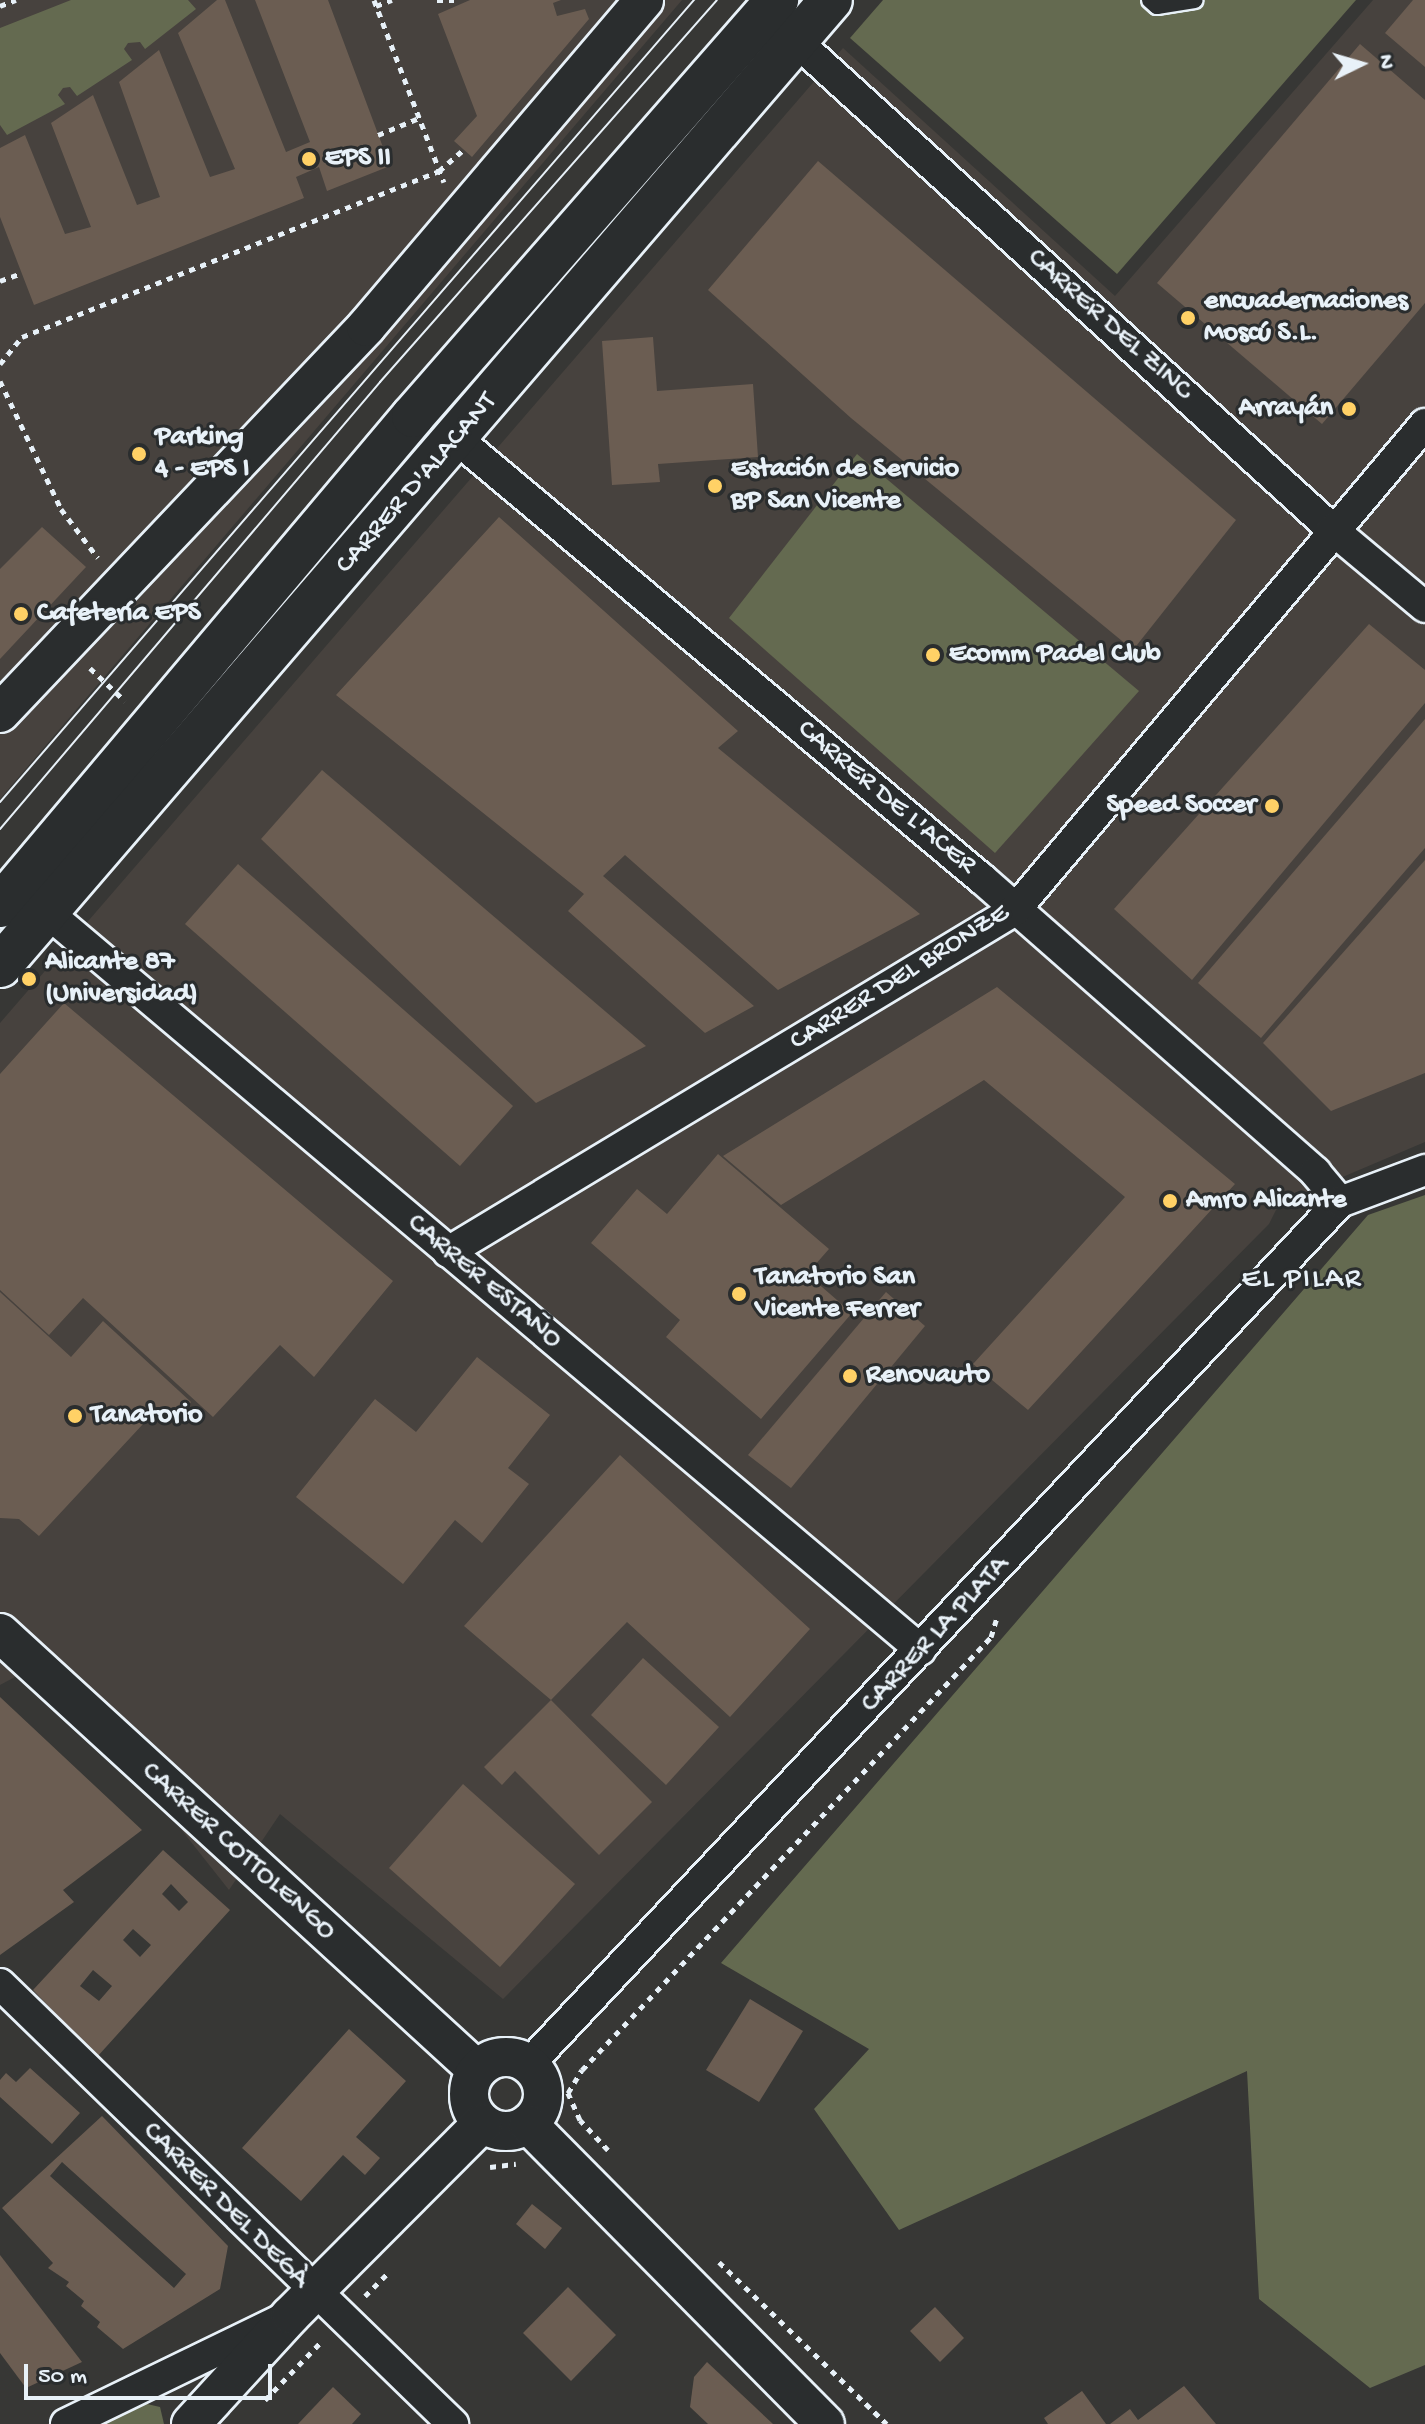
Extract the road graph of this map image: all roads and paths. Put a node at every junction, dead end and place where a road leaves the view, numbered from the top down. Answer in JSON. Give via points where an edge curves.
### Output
{"nodes":[{"id":1,"x":16,"y":0,"type":"edge"},
{"id":2,"x":392,"y":0,"type":"edge"},
{"id":3,"x":437,"y":0,"type":"edge"},
{"id":4,"x":454,"y":0,"type":"edge"},
{"id":5,"x":644,"y":0,"type":"edge"},
{"id":6,"x":777,"y":0,"type":"edge"},
{"id":7,"x":831,"y":0,"type":"edge"},
{"id":8,"x":1150,"y":0,"type":"edge"},
{"id":9,"x":1195,"y":0,"type":"edge"},
{"id":10,"x":375,"y":3,"type":"edge"},
{"id":11,"x":0,"y":6,"type":"edge"},
{"id":12,"x":796,"y":41,"type":"junction"},
{"id":13,"x":419,"y":118,"type":"junction"},
{"id":14,"x":378,"y":135,"type":"dead end"},
{"id":15,"x":463,"y":150,"type":"dead end"},
{"id":16,"x":439,"y":171,"type":"junction"},
{"id":17,"x":22,"y":273,"type":"dead end"},
{"id":18,"x":0,"y":281,"type":"edge"},
{"id":19,"x":0,"y":364,"type":"edge"},
{"id":20,"x":0,"y":381,"type":"edge"},
{"id":21,"x":1425,"y":424,"type":"edge"},
{"id":22,"x":457,"y":439,"type":"junction"},
{"id":23,"x":1333,"y":530,"type":"junction"},
{"id":24,"x":102,"y":563,"type":"dead end"},
{"id":25,"x":1425,"y":607,"type":"edge"},
{"id":26,"x":88,"y":670,"type":"dead end"},
{"id":27,"x":124,"y":700,"type":"dead end"},
{"id":28,"x":0,"y":713,"type":"edge"},
{"id":29,"x":0,"y":906,"type":"edge"},
{"id":30,"x":1015,"y":910,"type":"junction"},
{"id":31,"x":48,"y":913,"type":"junction"},
{"id":32,"x":0,"y":966,"type":"edge"},
{"id":33,"x":1425,"y":1170,"type":"edge"},
{"id":34,"x":1340,"y":1202,"type":"junction"},
{"id":35,"x":448,"y":1252,"type":"junction"},
{"id":36,"x":1002,"y":1611,"type":"dead end"},
{"id":37,"x":0,"y":1633,"type":"edge"},
{"id":38,"x":921,"y":1650,"type":"junction"},
{"id":39,"x":0,"y":1984,"type":"edge"},
{"id":40,"x":529,"y":2064,"type":"junction"},
{"id":41,"x":477,"y":2070,"type":"junction"},
{"id":42,"x":580,"y":2120,"type":"junction"},
{"id":43,"x":482,"y":2123,"type":"junction"},
{"id":44,"x":541,"y":2137,"type":"junction"},
{"id":45,"x":610,"y":2152,"type":"dead end"},
{"id":46,"x":479,"y":2178,"type":"dead end"},
{"id":47,"x":706,"y":2250,"type":"dead end"},
{"id":48,"x":395,"y":2265,"type":"dead end"},
{"id":49,"x":303,"y":2305,"type":"junction"},
{"id":50,"x":342,"y":2320,"type":"junction"},
{"id":51,"x":254,"y":2412,"type":"dead end"},
{"id":52,"x":66,"y":2424,"type":"edge"},
{"id":53,"x":191,"y":2424,"type":"edge"},
{"id":54,"x":453,"y":2424,"type":"edge"},
{"id":55,"x":825,"y":2424,"type":"edge"},
{"id":56,"x":887,"y":2424,"type":"edge"}],
"edges":[{"from":1,"to":11,"type":"path"},
{"from":2,"to":10,"type":"path"},
{"from":3,"to":4,"type":"path"},
{"from":5,"to":28,"type":"street","via":[[366,327]]},
{"from":6,"to":29,"type":"main road","name":"CARRER D'ALACANT","via":[[413,416]]},
{"from":7,"to":12,"type":"main road","name":"CARRER D'ALACANT"},
{"from":8,"to":9,"type":"lane","via":[[1157,6]]},
{"from":10,"to":13,"type":"path"},
{"from":12,"to":22,"type":"main road","name":"CARRER D'ALACANT"},
{"from":12,"to":23,"type":"street","name":"CARRER DEL ZINC"},
{"from":13,"to":14,"type":"path"},
{"from":13,"to":16,"type":"path"},
{"from":15,"to":16,"type":"path"},
{"from":16,"to":19,"type":"path","via":[[22,337]]},
{"from":17,"to":18,"type":"path"},
{"from":20,"to":24,"type":"path","via":[[61,509]]},
{"from":21,"to":23,"type":"street","name":"CARRER DEL BRONZE"},
{"from":22,"to":30,"type":"street","name":"CARRER DE L'ACER"},
{"from":22,"to":31,"type":"main road","name":"CARRER D'ALACANT"},
{"from":23,"to":25,"type":"street","name":"CARRER DEL ZINC"},
{"from":23,"to":30,"type":"street","name":"CARRER DEL BRONZE"},
{"from":26,"to":27,"type":"path"},
{"from":30,"to":34,"type":"street","name":"CARRER DE L'ACER","via":[[1315,1172]]},
{"from":30,"to":35,"type":"street","name":"CARRER DEL BRONZE"},
{"from":31,"to":32,"type":"main road","name":"CARRER D'ALACANT"},
{"from":31,"to":35,"type":"street","name":"CARRER ESTAÑO"},
{"from":33,"to":34,"type":"street"},
{"from":34,"to":38,"type":"street","name":"CARRER LA PLATA"},
{"from":35,"to":38,"type":"street","name":"CARRER ESTAÑO"},
{"from":36,"to":42,"type":"path","via":[[992,1623],[991,1637],[582,2070],[568,2093]]},
{"from":37,"to":41,"type":"street","name":"CARRER COTTOLENGO"},
{"from":38,"to":40,"type":"street","name":"CARRER LA PLATA"},
{"from":39,"to":49,"type":"street","name":"CARRER DEL DEGÀ"},
{"from":40,"to":41,"type":"street","via":[[496,2058]]},
{"from":40,"to":44,"type":"street","via":[[543,2094]]},
{"from":41,"to":43,"type":"street","via":[[469,2103]]},
{"from":42,"to":44,"type":"path"},
{"from":42,"to":45,"type":"path"},
{"from":43,"to":44,"type":"street"},
{"from":43,"to":49,"type":"street"},
{"from":44,"to":46,"type":"path","via":[[536,2170],[512,2163],[490,2167]]},
{"from":44,"to":55,"type":"street"},
{"from":47,"to":56,"type":"path"},
{"from":48,"to":50,"type":"path"},
{"from":49,"to":50,"type":"street","name":"CARRER DEL DEGÀ"},
{"from":49,"to":52,"type":"street"},
{"from":49,"to":53,"type":"street"},
{"from":50,"to":51,"type":"path"},
{"from":50,"to":54,"type":"street","name":"CARRER DEL DEGÀ"}]}
